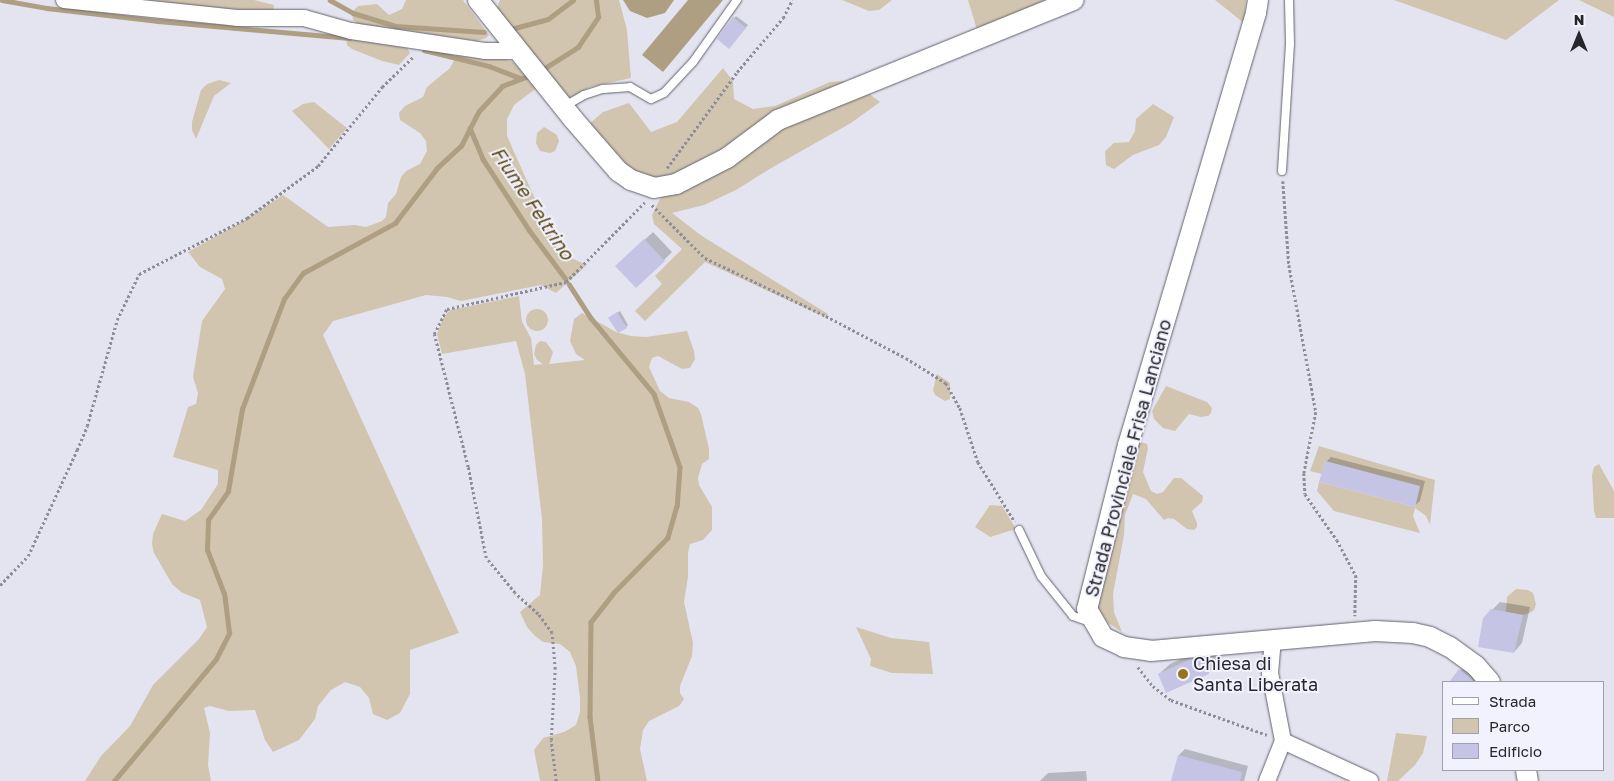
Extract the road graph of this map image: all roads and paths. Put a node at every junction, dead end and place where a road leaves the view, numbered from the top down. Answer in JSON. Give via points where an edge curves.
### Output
{"nodes":[{"id":1,"x":64,"y":0,"type":"edge"},
{"id":2,"x":478,"y":0,"type":"edge"},
{"id":3,"x":737,"y":0,"type":"edge"},
{"id":4,"x":792,"y":0,"type":"edge"},
{"id":5,"x":1074,"y":0,"type":"edge"},
{"id":6,"x":1258,"y":0,"type":"edge"},
{"id":7,"x":1290,"y":0,"type":"edge"},
{"id":8,"x":428,"y":42,"type":"junction"},
{"id":9,"x":517,"y":51,"type":"junction"},
{"id":10,"x":563,"y":107,"type":"junction"},
{"id":11,"x":1282,"y":171,"type":"joint"},
{"id":12,"x":654,"y":188,"type":"junction"},
{"id":13,"x":1019,"y":530,"type":"joint"},
{"id":14,"x":0,"y":585,"type":"edge"},
{"id":15,"x":1095,"y":624,"type":"junction"},
{"id":16,"x":1355,"y":633,"type":"junction"},
{"id":17,"x":1273,"y":640,"type":"junction"},
{"id":18,"x":1124,"y":647,"type":"junction"},
{"id":19,"x":1489,"y":681,"type":"edge"},
{"id":20,"x":1283,"y":741,"type":"junction"},
{"id":21,"x":556,"y":781,"type":"edge"},
{"id":22,"x":1267,"y":781,"type":"edge"},
{"id":23,"x":1370,"y":781,"type":"edge"}],
"edges":[{"from":1,"to":8,"type":"street","via":[[237,18],[304,18],[351,31]]},
{"from":2,"to":9,"type":"street"},
{"from":3,"to":10,"type":"lane","via":[[693,62],[664,93],[651,99],[630,87],[603,89]]},
{"from":4,"to":12,"type":"path","via":[[783,18],[731,80]]},
{"from":5,"to":12,"type":"street","via":[[778,120],[727,158],[676,184]]},
{"from":6,"to":15,"type":"street","name":"Strada Provinciale Frisa Lanciano","via":[[1124,463],[1087,609]]},
{"from":7,"to":11,"type":"lane"},
{"from":8,"to":9,"type":"street","via":[[485,51]]},
{"from":8,"to":14,"type":"path","via":[[382,87],[318,166],[247,218],[139,274],[117,320],[77,450],[28,556]]},
{"from":9,"to":10,"type":"street"},
{"from":10,"to":12,"type":"street","via":[[618,171]]},
{"from":11,"to":16,"type":"path","via":[[1289,265],[1316,412],[1304,473],[1305,494],[1337,540],[1356,575]]},
{"from":13,"to":15,"type":"lane","via":[[1040,576],[1073,616]]},
{"from":13,"to":21,"type":"path","via":[[978,462],[960,408],[946,383],[826,316],[705,258],[647,200],[566,282],[447,308],[434,334],[468,468],[486,558],[515,593],[538,614],[552,634],[555,669],[551,740]]},
{"from":15,"to":18,"type":"street","name":"Strada Provinciale Frisa Lanciano","via":[[1103,637]]},
{"from":16,"to":17,"type":"street","name":"Strada Provinciale Frisa Lanciano"},
{"from":16,"to":19,"type":"street","name":"Strada Provinciale Frisa Lanciano","via":[[1403,632],[1430,637],[1476,666]]},
{"from":17,"to":18,"type":"street","name":"Strada Provinciale Frisa Lanciano","via":[[1151,651]]},
{"from":17,"to":20,"type":"street","via":[[1270,673]]},
{"from":18,"to":20,"type":"path","via":[[1153,686],[1171,700]]},
{"from":20,"to":22,"type":"street"},
{"from":20,"to":23,"type":"street"}]}
